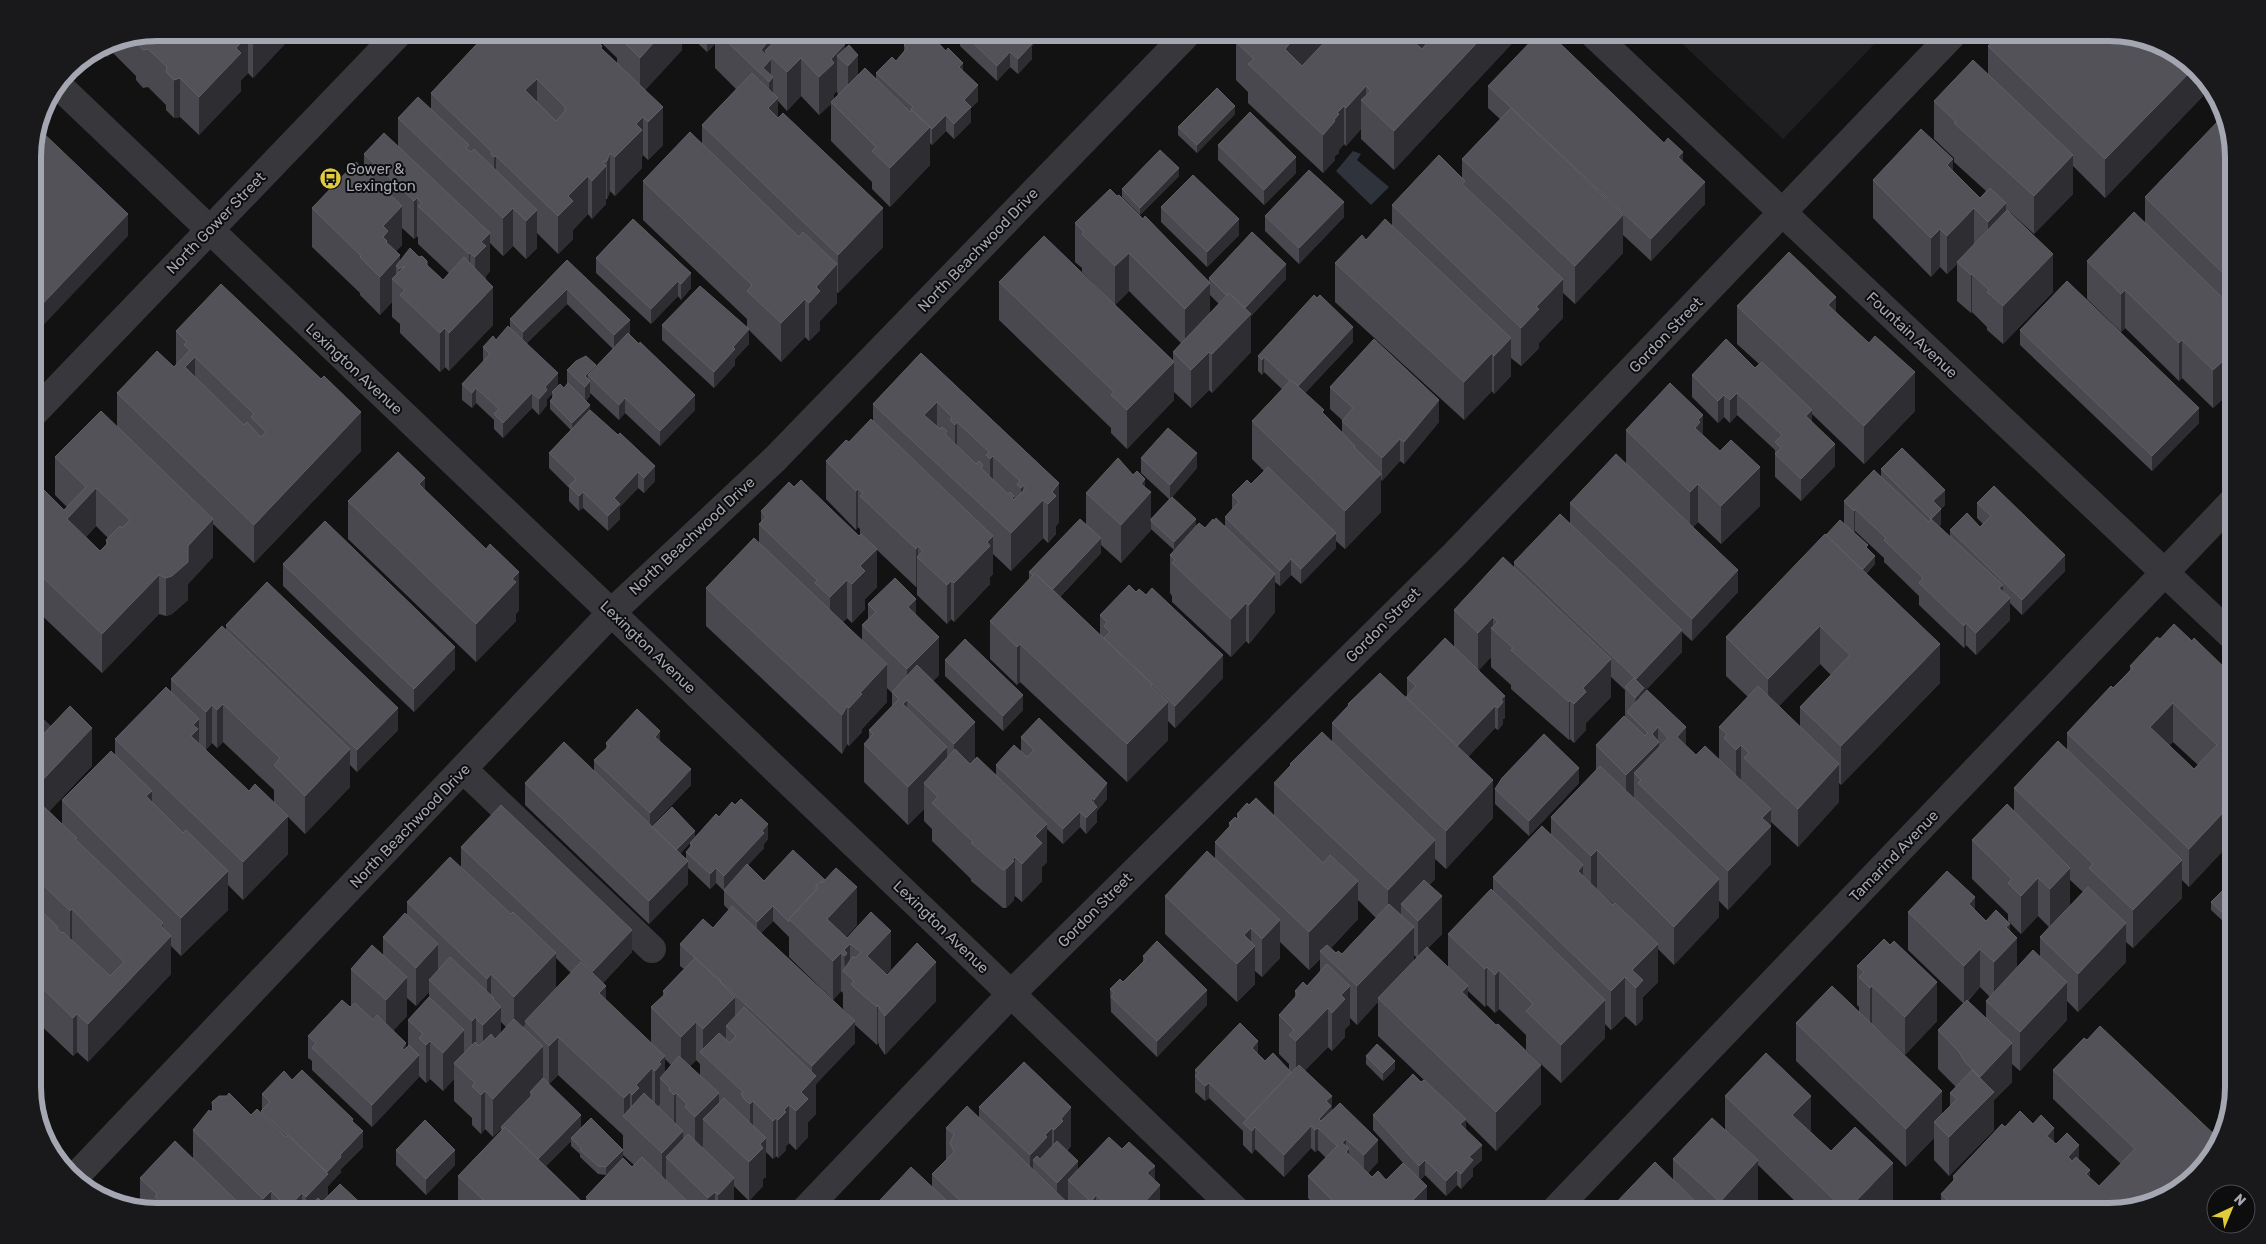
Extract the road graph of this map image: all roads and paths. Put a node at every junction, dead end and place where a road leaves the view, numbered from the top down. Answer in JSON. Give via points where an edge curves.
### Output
{"nodes":[{"id":1,"x":391,"y":41,"type":"edge"},
{"id":2,"x":1181,"y":41,"type":"edge"},
{"id":3,"x":1601,"y":41,"type":"edge"},
{"id":4,"x":1946,"y":41,"type":"edge"},
{"id":5,"x":63,"y":90,"type":"edge"},
{"id":6,"x":1783,"y":213,"type":"junction"},
{"id":7,"x":208,"y":230,"type":"junction"},
{"id":8,"x":41,"y":406,"type":"edge"},
{"id":9,"x":2225,"y":509,"type":"edge"},
{"id":10,"x":2165,"y":572,"type":"junction"},
{"id":11,"x":612,"y":612,"type":"junction"},
{"id":12,"x":2225,"y":629,"type":"edge"},
{"id":13,"x":41,"y":730,"type":"edge"},
{"id":14,"x":41,"y":756,"type":"edge"},
{"id":15,"x":464,"y":770,"type":"junction"},
{"id":16,"x":652,"y":949,"type":"dead end"},
{"id":17,"x":1011,"y":994,"type":"junction"},
{"id":18,"x":79,"y":1173,"type":"edge"},
{"id":19,"x":813,"y":1203,"type":"edge"},
{"id":20,"x":1227,"y":1203,"type":"edge"},
{"id":21,"x":1563,"y":1203,"type":"edge"}],
"edges":[{"from":1,"to":7,"type":"street","name":"North Gower Street"},
{"from":2,"to":11,"type":"street","name":"North Beachwood Drive","via":[[775,459]]},
{"from":3,"to":6,"type":"street","name":"Fountain Avenue"},
{"from":4,"to":6,"type":"street","name":"Gordon Street"},
{"from":5,"to":7,"type":"street","name":"Lexington Avenue"},
{"from":6,"to":10,"type":"street","name":"Fountain Avenue"},
{"from":6,"to":17,"type":"street","name":"Gordon Street","via":[[1454,554]]},
{"from":7,"to":8,"type":"street","name":"North Gower Street"},
{"from":7,"to":11,"type":"street","name":"Lexington Avenue"},
{"from":9,"to":10,"type":"street","name":"Tamarind Avenue"},
{"from":10,"to":12,"type":"street","name":"Fountain Avenue"},
{"from":10,"to":21,"type":"street","name":"Tamarind Avenue"},
{"from":11,"to":15,"type":"street","name":"North Beachwood Drive"},
{"from":11,"to":17,"type":"street","name":"Lexington Avenue"},
{"from":13,"to":14,"type":"lane","via":[[54,742]]},
{"from":15,"to":16,"type":"street"},
{"from":15,"to":18,"type":"street","name":"North Beachwood Drive"},
{"from":17,"to":19,"type":"street","name":"Gordon Street"},
{"from":17,"to":20,"type":"street","name":"Lexington Avenue"}]}
